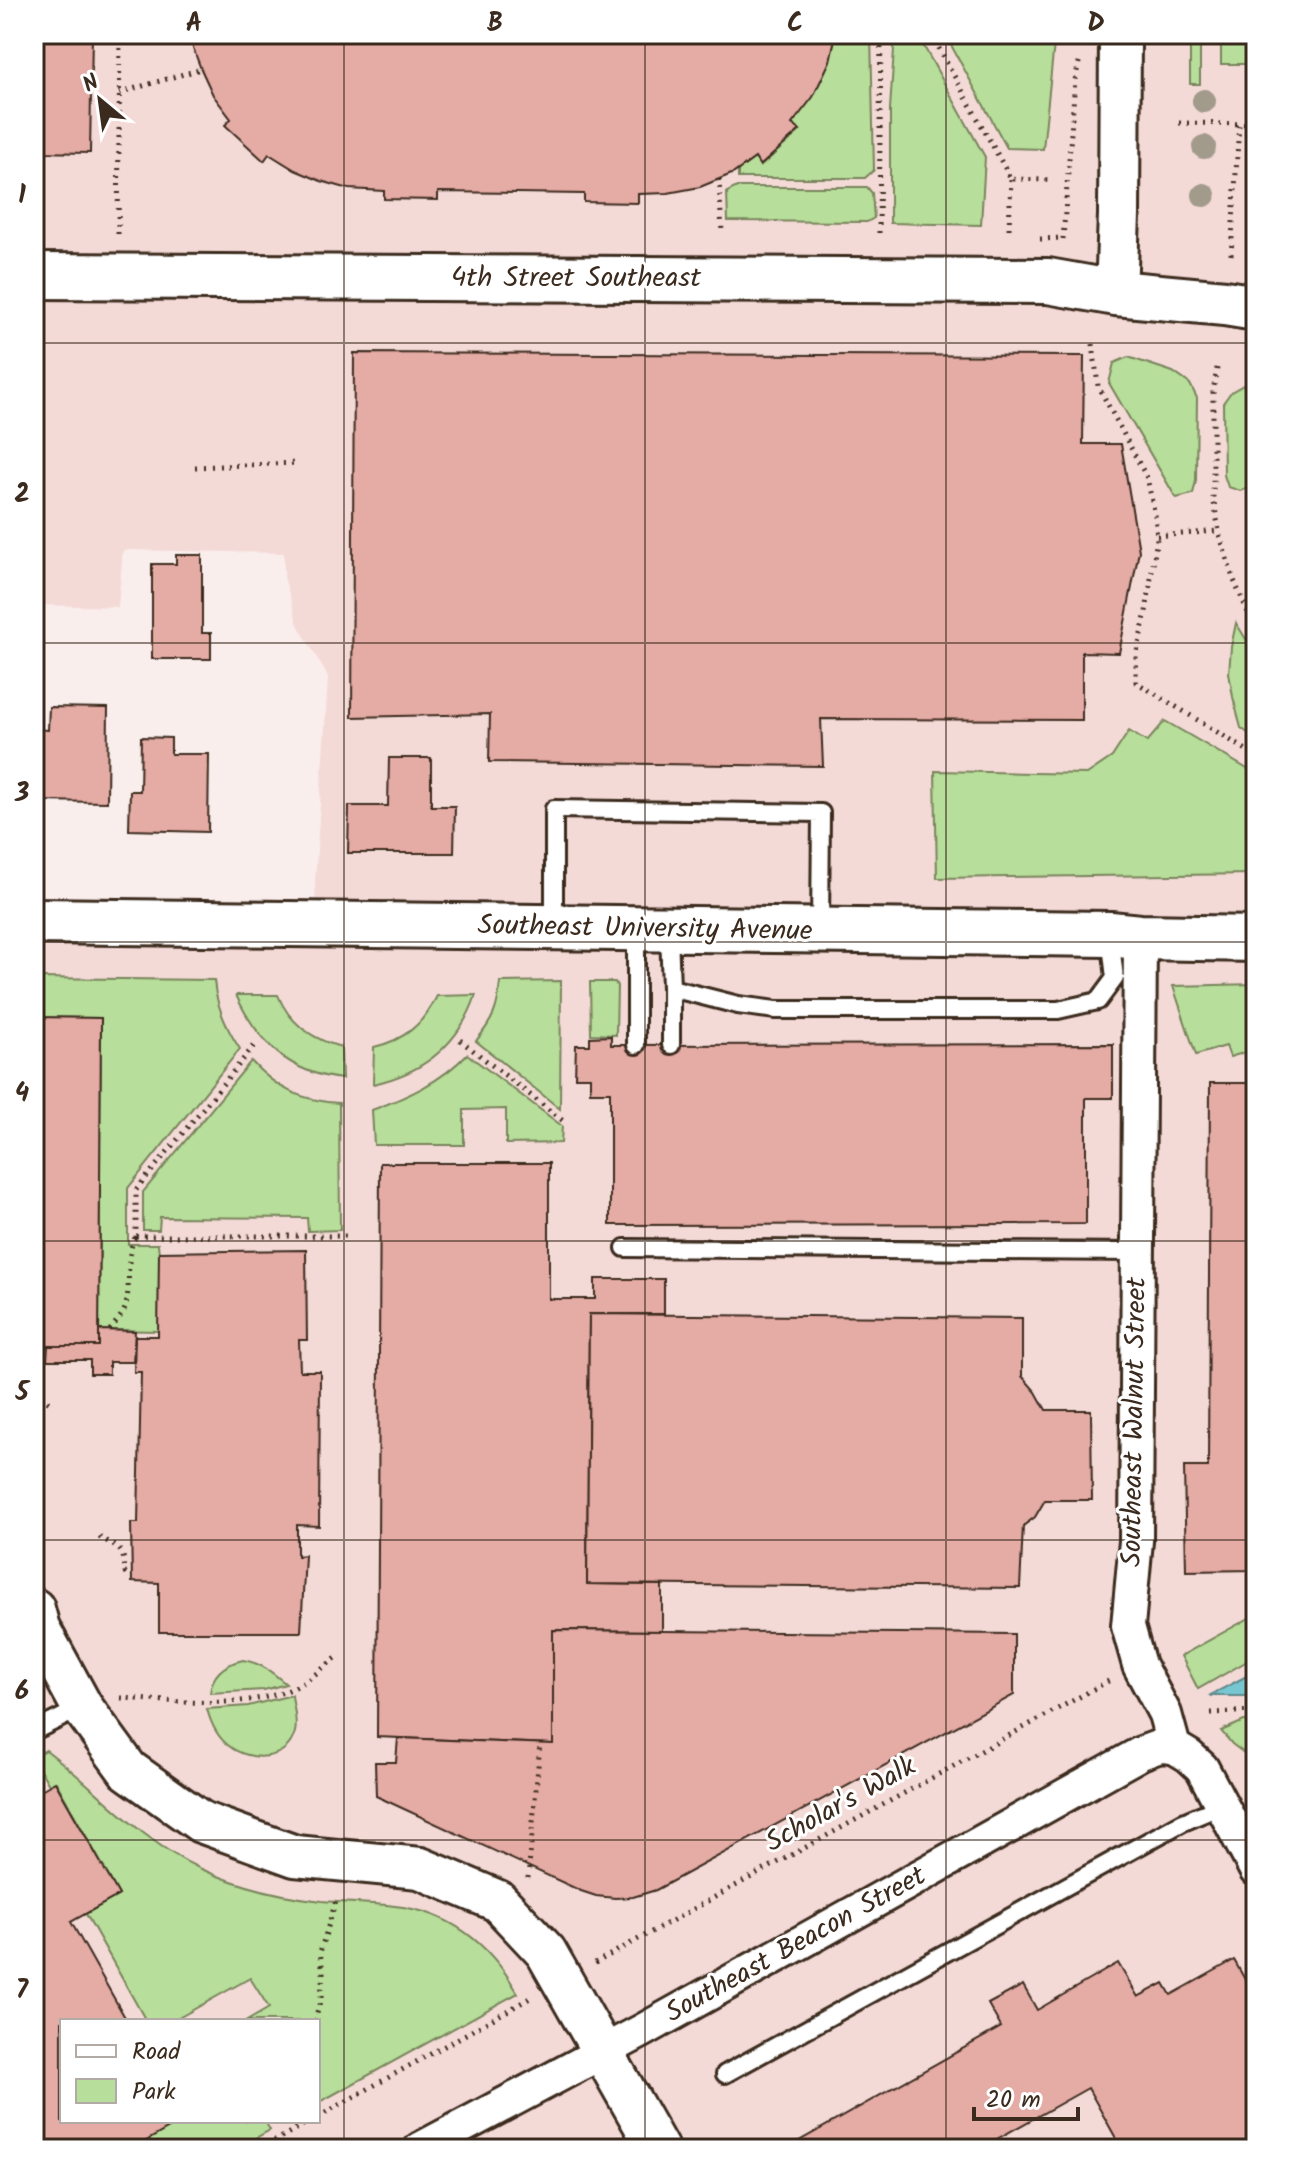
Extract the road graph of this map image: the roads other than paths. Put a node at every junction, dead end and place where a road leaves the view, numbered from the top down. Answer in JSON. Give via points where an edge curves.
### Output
{"nodes":[{"id":1,"x":1120,"y":34,"type":"edge"},
{"id":2,"x":34,"y":276,"type":"edge"},
{"id":3,"x":1116,"y":293,"type":"junction"},
{"id":4,"x":1256,"y":308,"type":"edge"},
{"id":5,"x":1256,"y":920,"type":"edge"},
{"id":6,"x":34,"y":921,"type":"edge"},
{"id":7,"x":554,"y":929,"type":"junction"},
{"id":8,"x":652,"y":930,"type":"junction"},
{"id":9,"x":820,"y":932,"type":"junction"},
{"id":10,"x":1125,"y":936,"type":"junction"},
{"id":11,"x":1256,"y":939,"type":"edge"},
{"id":12,"x":671,"y":988,"type":"junction"},
{"id":13,"x":636,"y":1045,"type":"dead end"},
{"id":14,"x":671,"y":1045,"type":"dead end"},
{"id":15,"x":625,"y":1248,"type":"dead end"},
{"id":16,"x":1138,"y":1252,"type":"junction"},
{"id":17,"x":34,"y":1609,"type":"edge"},
{"id":18,"x":97,"y":1702,"type":"junction"},
{"id":19,"x":34,"y":1731,"type":"edge"},
{"id":20,"x":1174,"y":1747,"type":"junction"},
{"id":21,"x":1221,"y":1806,"type":"junction"},
{"id":22,"x":1256,"y":1870,"type":"edge"},
{"id":23,"x":602,"y":2051,"type":"junction"},
{"id":24,"x":725,"y":2074,"type":"dead end"},
{"id":25,"x":420,"y":2149,"type":"edge"},
{"id":26,"x":658,"y":2149,"type":"edge"}],
"edges":[{"from":1,"to":3,"type":"street"},
{"from":2,"to":3,"type":"main road","name":"4th Street Southeast","via":[[1048,281]]},
{"from":3,"to":4,"type":"main road","name":"4th Street Southeast"},
{"from":5,"to":10,"type":"main road"},
{"from":6,"to":7,"type":"main road","name":"Southeast University Avenue"},
{"from":7,"to":8,"type":"main road","name":"Southeast University Avenue"},
{"from":7,"to":9,"type":"lane","via":[[554,809],[821,813]]},
{"from":8,"to":9,"type":"main road","name":"Southeast University Avenue"},
{"from":8,"to":12,"type":"lane"},
{"from":8,"to":13,"type":"lane"},
{"from":9,"to":10,"type":"main road","name":"Southeast University Avenue"},
{"from":10,"to":11,"type":"main road","name":"Southeast University Avenue"},
{"from":10,"to":12,"type":"lane","via":[[1115,978],[1098,1001],[1058,1010],[776,1010]]},
{"from":10,"to":16,"type":"street","name":"Southeast Walnut Street"},
{"from":12,"to":14,"type":"lane"},
{"from":15,"to":16,"type":"lane"},
{"from":16,"to":20,"type":"street","name":"Southeast Walnut Street","via":[[1136,1541],[1128,1626]]},
{"from":17,"to":18,"type":"street","via":[[39,1628]]},
{"from":18,"to":19,"type":"lane"},
{"from":18,"to":23,"type":"street","via":[[128,1770],[201,1822],[295,1856],[420,1868],[498,1901],[546,1952]]},
{"from":20,"to":21,"type":"street","via":[[1202,1768]]},
{"from":20,"to":23,"type":"street","name":"Southeast Beacon Street","via":[[1141,1753]]},
{"from":21,"to":22,"type":"street"},
{"from":21,"to":24,"type":"lane"},
{"from":23,"to":25,"type":"street","name":"Southeast Beacon Street"},
{"from":23,"to":26,"type":"street"}]}
